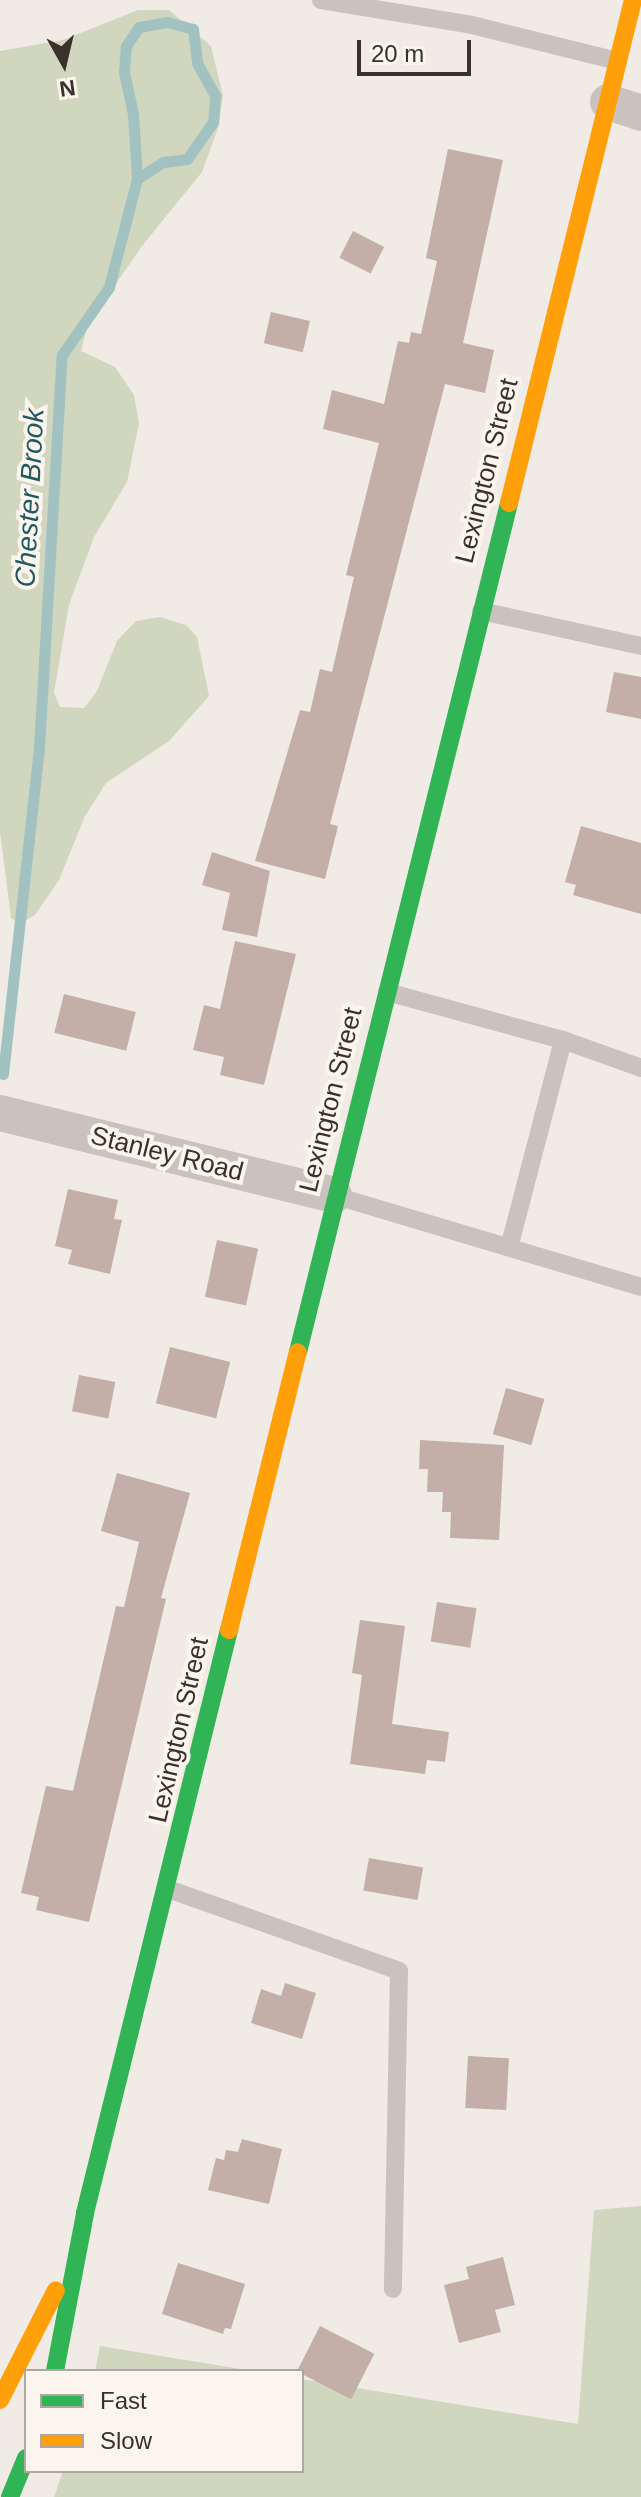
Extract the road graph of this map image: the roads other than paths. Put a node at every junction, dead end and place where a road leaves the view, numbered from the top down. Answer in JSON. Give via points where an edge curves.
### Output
{"nodes":[{"id":1,"x":321,"y":0,"type":"edge"},
{"id":2,"x":633,"y":0,"type":"edge"},
{"id":3,"x":618,"y":61,"type":"junction"},
{"id":4,"x":624,"y":108,"type":"edge"},
{"id":5,"x":479,"y":610,"type":"junction"},
{"id":6,"x":641,"y":646,"type":"edge"},
{"id":7,"x":384,"y":991,"type":"junction"},
{"id":8,"x":563,"y":1040,"type":"junction"},
{"id":9,"x":641,"y":1068,"type":"edge"},
{"id":10,"x":0,"y":1113,"type":"edge"},
{"id":11,"x":334,"y":1195,"type":"junction"},
{"id":12,"x":510,"y":1244,"type":"junction"},
{"id":13,"x":641,"y":1287,"type":"edge"},
{"id":14,"x":168,"y":1889,"type":"junction"},
{"id":15,"x":85,"y":2213,"type":"junction"},
{"id":16,"x":393,"y":2289,"type":"dead end"},
{"id":17,"x":55,"y":2369,"type":"edge"},
{"id":18,"x":0,"y":2400,"type":"edge"},
{"id":19,"x":24,"y":2463,"type":"edge"},
{"id":20,"x":10,"y":2497,"type":"edge"}],
"edges":[{"from":1,"to":3,"type":"lane","via":[[472,25]]},
{"from":2,"to":3,"type":"main road","name":"Lexington Street"},
{"from":3,"to":4,"type":"main road","name":"Lexington Street"},
{"from":4,"to":5,"type":"main road","name":"Lexington Street"},
{"from":5,"to":6,"type":"lane"},
{"from":5,"to":7,"type":"main road","name":"Lexington Street"},
{"from":7,"to":8,"type":"lane"},
{"from":7,"to":11,"type":"main road","name":"Lexington Street"},
{"from":8,"to":9,"type":"lane"},
{"from":8,"to":12,"type":"lane"},
{"from":10,"to":11,"type":"street","name":"Stanley Road"},
{"from":11,"to":12,"type":"lane"},
{"from":11,"to":14,"type":"main road","name":"Lexington Street"},
{"from":12,"to":13,"type":"lane"},
{"from":14,"to":15,"type":"main road","name":"Lexington Street"},
{"from":14,"to":16,"type":"lane","via":[[399,1971]]},
{"from":15,"to":17,"type":"main road","name":"Lexington Street"},
{"from":15,"to":18,"type":"main road","name":"Lexington Street","via":[[58,2286]]},
{"from":19,"to":20,"type":"main road"}]}
